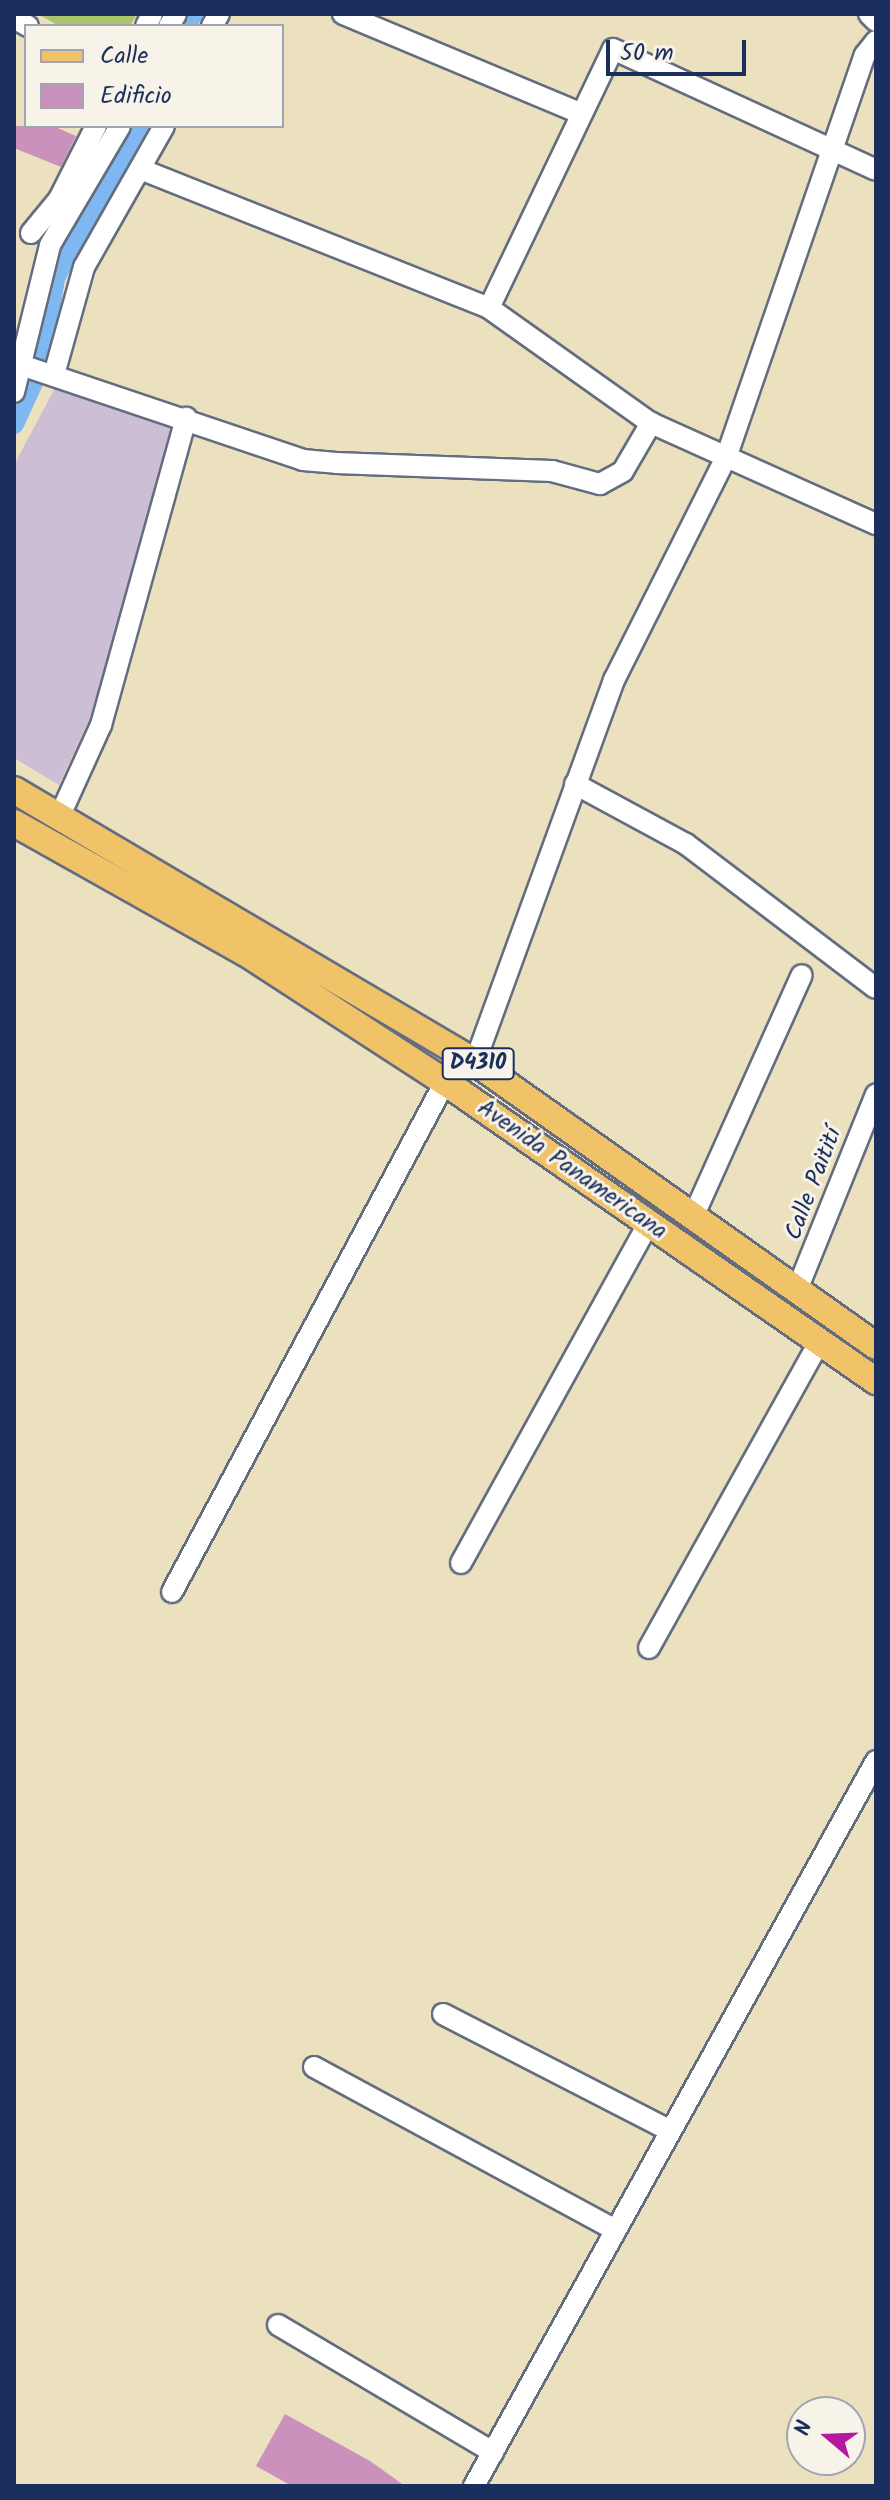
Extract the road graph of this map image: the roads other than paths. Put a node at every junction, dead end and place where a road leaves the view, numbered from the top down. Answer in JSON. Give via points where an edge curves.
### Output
{"nodes":[{"id":1,"x":343,"y":14,"type":"edge"},
{"id":2,"x":869,"y":14,"type":"edge"},
{"id":3,"x":876,"y":21,"type":"edge"},
{"id":4,"x":876,"y":41,"type":"edge"},
{"id":5,"x":580,"y":113,"type":"junction"},
{"id":6,"x":95,"y":128,"type":"edge"},
{"id":7,"x":119,"y":128,"type":"edge"},
{"id":8,"x":163,"y":128,"type":"edge"},
{"id":9,"x":836,"y":151,"type":"junction"},
{"id":10,"x":876,"y":170,"type":"edge"},
{"id":11,"x":145,"y":171,"type":"junction"},
{"id":12,"x":22,"y":227,"type":"edge"},
{"id":13,"x":50,"y":245,"type":"junction"},
{"id":14,"x":489,"y":308,"type":"junction"},
{"id":15,"x":26,"y":367,"type":"junction"},
{"id":16,"x":53,"y":371,"type":"junction"},
{"id":17,"x":14,"y":392,"type":"edge"},
{"id":18,"x":186,"y":418,"type":"junction"},
{"id":19,"x":651,"y":423,"type":"junction"},
{"id":20,"x":727,"y":455,"type":"junction"},
{"id":21,"x":876,"y":524,"type":"edge"},
{"id":22,"x":575,"y":784,"type":"junction"},
{"id":23,"x":14,"y":790,"type":"edge"},
{"id":24,"x":61,"y":813,"type":"junction"},
{"id":25,"x":14,"y":823,"type":"edge"},
{"id":26,"x":802,"y":975,"type":"dead end"},
{"id":27,"x":876,"y":988,"type":"edge"},
{"id":28,"x":475,"y":1062,"type":"junction"},
{"id":29,"x":445,"y":1082,"type":"junction"},
{"id":30,"x":876,"y":1094,"type":"edge"},
{"id":31,"x":693,"y":1217,"type":"junction"},
{"id":32,"x":649,"y":1222,"type":"junction"},
{"id":33,"x":797,"y":1290,"type":"junction"},
{"id":34,"x":819,"y":1342,"type":"junction"},
{"id":35,"x":876,"y":1346,"type":"edge"},
{"id":36,"x":876,"y":1381,"type":"edge"},
{"id":37,"x":461,"y":1563,"type":"dead end"},
{"id":38,"x":172,"y":1592,"type":"dead end"},
{"id":39,"x":649,"y":1648,"type":"dead end"},
{"id":40,"x":876,"y":1761,"type":"edge"},
{"id":41,"x":443,"y":2014,"type":"dead end"},
{"id":42,"x":314,"y":2067,"type":"dead end"},
{"id":43,"x":671,"y":2131,"type":"junction"},
{"id":44,"x":616,"y":2230,"type":"junction"},
{"id":45,"x":278,"y":2325,"type":"dead end"},
{"id":46,"x":493,"y":2452,"type":"junction"},
{"id":47,"x":474,"y":2486,"type":"edge"}],
"edges":[{"from":1,"to":5,"type":"street"},
{"from":2,"to":3,"type":"street"},
{"from":4,"to":9,"type":"street","via":[[865,55]]},
{"from":5,"to":9,"type":"street","via":[[613,49]]},
{"from":5,"to":14,"type":"street"},
{"from":6,"to":12,"type":"street","via":[[59,199]]},
{"from":7,"to":13,"type":"street"},
{"from":8,"to":11,"type":"street"},
{"from":9,"to":10,"type":"street"},
{"from":9,"to":20,"type":"street"},
{"from":11,"to":14,"type":"street"},
{"from":11,"to":16,"type":"street","via":[[84,267]]},
{"from":12,"to":13,"type":"street"},
{"from":13,"to":15,"type":"street"},
{"from":14,"to":19,"type":"street"},
{"from":15,"to":16,"type":"street"},
{"from":15,"to":17,"type":"street"},
{"from":16,"to":18,"type":"street"},
{"from":18,"to":19,"type":"street","via":[[303,460],[552,471],[600,484],[623,471]]},
{"from":18,"to":24,"type":"street","via":[[101,725]]},
{"from":19,"to":20,"type":"street"},
{"from":20,"to":21,"type":"street"},
{"from":20,"to":22,"type":"street","via":[[614,680]]},
{"from":22,"to":27,"type":"street","via":[[686,844]]},
{"from":22,"to":28,"type":"street"},
{"from":23,"to":24,"type":"main road","name":"Avenida Panamericana","number":"D4310"},
{"from":24,"to":28,"type":"main road","name":"Avenida Panamericana","number":"D4310"},
{"from":25,"to":29,"type":"main road","name":"Avenida Panamericana","number":"D4310","via":[[246,953]]},
{"from":26,"to":31,"type":"street"},
{"from":28,"to":31,"type":"main road","name":"Avenida Panamericana","number":"D4310"},
{"from":29,"to":32,"type":"main road","name":"Avenida Panamericana","number":"D4310"},
{"from":29,"to":38,"type":"street"},
{"from":30,"to":33,"type":"street","name":"Calle Paitití"},
{"from":31,"to":33,"type":"main road","name":"Avenida Panamericana","number":"D4310"},
{"from":32,"to":34,"type":"main road","name":"Avenida Panamericana","number":"D4310"},
{"from":32,"to":37,"type":"street"},
{"from":33,"to":35,"type":"main road","name":"Avenida Panamericana","number":"D4310"},
{"from":34,"to":36,"type":"main road","name":"Avenida Panamericana","number":"D4310"},
{"from":34,"to":39,"type":"street"},
{"from":40,"to":43,"type":"street"},
{"from":41,"to":43,"type":"street"},
{"from":42,"to":44,"type":"street"},
{"from":43,"to":44,"type":"street"},
{"from":44,"to":46,"type":"street"},
{"from":45,"to":46,"type":"street"},
{"from":46,"to":47,"type":"street"}]}
